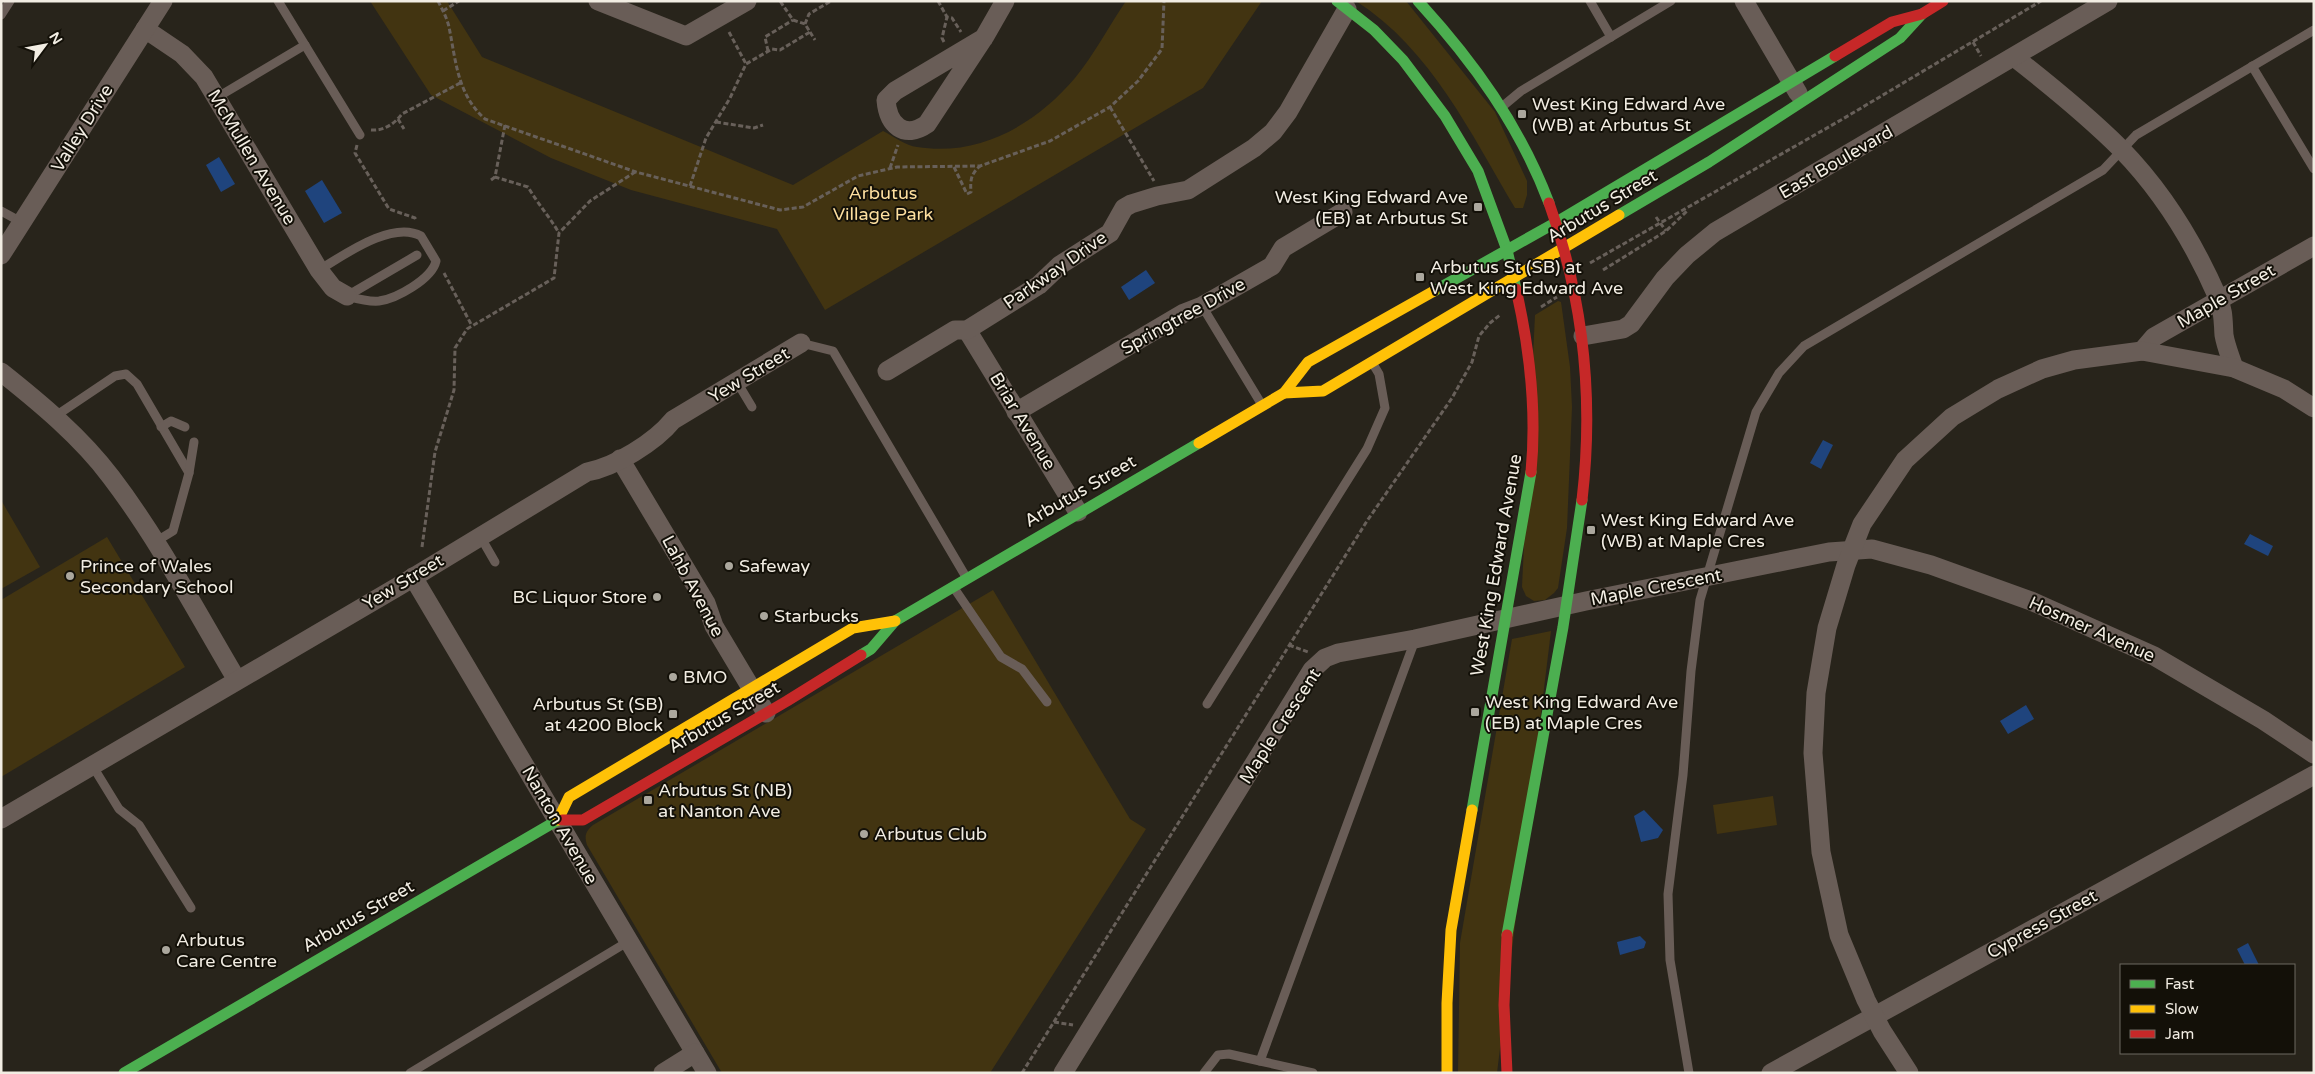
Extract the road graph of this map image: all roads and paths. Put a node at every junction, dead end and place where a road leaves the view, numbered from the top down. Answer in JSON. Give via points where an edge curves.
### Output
{"nodes":[{"id":1,"x":10,"y":1,"type":"edge"},
{"id":2,"x":163,"y":1,"type":"edge"},
{"id":3,"x":278,"y":1,"type":"edge"},
{"id":4,"x":438,"y":1,"type":"edge"},
{"id":5,"x":459,"y":1,"type":"edge"},
{"id":6,"x":598,"y":1,"type":"edge"},
{"id":7,"x":747,"y":1,"type":"edge"},
{"id":8,"x":780,"y":1,"type":"edge"},
{"id":9,"x":831,"y":1,"type":"edge"},
{"id":10,"x":938,"y":1,"type":"edge"},
{"id":11,"x":1005,"y":1,"type":"edge"},
{"id":12,"x":1164,"y":1,"type":"edge"},
{"id":13,"x":1418,"y":1,"type":"edge"},
{"id":14,"x":1590,"y":1,"type":"edge"},
{"id":15,"x":1671,"y":1,"type":"edge"},
{"id":16,"x":1744,"y":1,"type":"edge"},
{"id":17,"x":1943,"y":1,"type":"edge"},
{"id":18,"x":2041,"y":1,"type":"edge"},
{"id":19,"x":2108,"y":1,"type":"edge"},
{"id":20,"x":1342,"y":5,"type":"edge"},
{"id":21,"x":443,"y":12,"type":"junction"},
{"id":22,"x":1922,"y":14,"type":"junction"},
{"id":23,"x":1,"y":15,"type":"edge"},
{"id":24,"x":720,"y":17,"type":"junction"},
{"id":25,"x":947,"y":17,"type":"junction"},
{"id":26,"x":793,"y":20,"type":"junction"},
{"id":27,"x":806,"y":24,"type":"junction"},
{"id":28,"x":145,"y":29,"type":"junction"},
{"id":29,"x":2314,"y":30,"type":"edge"},
{"id":30,"x":810,"y":32,"type":"junction"},
{"id":31,"x":1611,"y":37,"type":"junction"},
{"id":32,"x":815,"y":40,"type":"dead end"},
{"id":33,"x":977,"y":42,"type":"junction"},
{"id":34,"x":1973,"y":42,"type":"junction"},
{"id":35,"x":305,"y":46,"type":"junction"},
{"id":36,"x":768,"y":51,"type":"junction"},
{"id":37,"x":953,"y":57,"type":"junction"},
{"id":38,"x":2014,"y":57,"type":"junction"},
{"id":39,"x":1985,"y":62,"type":"dead end"},
{"id":40,"x":746,"y":64,"type":"junction"},
{"id":41,"x":2252,"y":66,"type":"junction"},
{"id":42,"x":1791,"y":81,"type":"junction"},
{"id":43,"x":462,"y":82,"type":"junction"},
{"id":44,"x":216,"y":98,"type":"junction"},
{"id":45,"x":1803,"y":100,"type":"junction"},
{"id":46,"x":1503,"y":106,"type":"junction"},
{"id":47,"x":1110,"y":107,"type":"junction"},
{"id":48,"x":398,"y":119,"type":"junction"},
{"id":49,"x":716,"y":122,"type":"junction"},
{"id":50,"x":505,"y":125,"type":"junction"},
{"id":51,"x":764,"y":125,"type":"dead end"},
{"id":52,"x":404,"y":129,"type":"dead end"},
{"id":53,"x":903,"y":130,"type":"junction"},
{"id":54,"x":360,"y":135,"type":"junction"},
{"id":55,"x":2122,"y":150,"type":"junction"},
{"id":56,"x":980,"y":166,"type":"junction"},
{"id":57,"x":954,"y":167,"type":"junction"},
{"id":58,"x":890,"y":168,"type":"junction"},
{"id":59,"x":2314,"y":169,"type":"edge"},
{"id":60,"x":636,"y":172,"type":"junction"},
{"id":61,"x":495,"y":177,"type":"junction"},
{"id":62,"x":491,"y":180,"type":"dead end"},
{"id":63,"x":690,"y":186,"type":"junction"},
{"id":64,"x":1163,"y":196,"type":"junction"},
{"id":65,"x":1691,"y":207,"type":"junction"},
{"id":66,"x":1,"y":211,"type":"edge"},
{"id":67,"x":1343,"y":212,"type":"dead end"},
{"id":68,"x":1555,"y":222,"type":"junction"},
{"id":69,"x":23,"y":223,"type":"junction"},
{"id":70,"x":420,"y":226,"type":"dead end"},
{"id":71,"x":559,"y":233,"type":"junction"},
{"id":72,"x":2314,"y":246,"type":"edge"},
{"id":73,"x":1564,"y":249,"type":"junction"},
{"id":74,"x":1507,"y":250,"type":"junction"},
{"id":75,"x":1,"y":255,"type":"edge"},
{"id":76,"x":417,"y":255,"type":"dead end"},
{"id":77,"x":1582,"y":268,"type":"dead end"},
{"id":78,"x":319,"y":270,"type":"junction"},
{"id":79,"x":443,"y":270,"type":"dead end"},
{"id":80,"x":1602,"y":270,"type":"dead end"},
{"id":81,"x":1514,"y":278,"type":"junction"},
{"id":82,"x":1555,"y":283,"type":"dead end"},
{"id":83,"x":1536,"y":295,"type":"dead end"},
{"id":84,"x":347,"y":296,"type":"junction"},
{"id":85,"x":1559,"y":296,"type":"dead end"},
{"id":86,"x":2219,"y":299,"type":"junction"},
{"id":87,"x":1202,"y":306,"type":"junction"},
{"id":88,"x":1538,"y":308,"type":"dead end"},
{"id":89,"x":1506,"y":312,"type":"dead end"},
{"id":90,"x":472,"y":326,"type":"junction"},
{"id":91,"x":968,"y":330,"type":"junction"},
{"id":92,"x":1583,"y":336,"type":"junction"},
{"id":93,"x":801,"y":344,"type":"joint"},
{"id":94,"x":2142,"y":351,"type":"junction"},
{"id":95,"x":1372,"y":361,"type":"junction"},
{"id":96,"x":2234,"y":368,"type":"junction"},
{"id":97,"x":887,"y":371,"type":"dead end"},
{"id":98,"x":1,"y":372,"type":"edge"},
{"id":99,"x":737,"y":382,"type":"junction"},
{"id":100,"x":1284,"y":393,"type":"junction"},
{"id":101,"x":1262,"y":405,"type":"junction"},
{"id":102,"x":752,"y":407,"type":"dead end"},
{"id":103,"x":2314,"y":408,"type":"edge"},
{"id":104,"x":1016,"y":412,"type":"junction"},
{"id":105,"x":54,"y":417,"type":"junction"},
{"id":106,"x":161,"y":427,"type":"junction"},
{"id":107,"x":184,"y":427,"type":"dead end"},
{"id":108,"x":194,"y":442,"type":"dead end"},
{"id":109,"x":620,"y":459,"type":"junction"},
{"id":110,"x":189,"y":473,"type":"junction"},
{"id":111,"x":1078,"y":512,"type":"junction"},
{"id":112,"x":480,"y":536,"type":"junction"},
{"id":113,"x":155,"y":542,"type":"junction"},
{"id":114,"x":422,"y":547,"type":"dead end"},
{"id":115,"x":1852,"y":549,"type":"junction"},
{"id":116,"x":495,"y":562,"type":"dead end"},
{"id":117,"x":413,"y":578,"type":"junction"},
{"id":118,"x":966,"y":578,"type":"junction"},
{"id":119,"x":1707,"y":578,"type":"junction"},
{"id":120,"x":953,"y":586,"type":"junction"},
{"id":121,"x":1566,"y":605,"type":"junction"},
{"id":122,"x":895,"y":620,"type":"junction"},
{"id":123,"x":1504,"y":620,"type":"junction"},
{"id":124,"x":1415,"y":640,"type":"junction"},
{"id":125,"x":237,"y":680,"type":"junction"},
{"id":126,"x":751,"y":689,"type":"junction"},
{"id":127,"x":1047,"y":702,"type":"dead end"},
{"id":128,"x":1207,"y":704,"type":"dead end"},
{"id":129,"x":766,"y":713,"type":"junction"},
{"id":130,"x":2314,"y":754,"type":"edge"},
{"id":131,"x":92,"y":765,"type":"junction"},
{"id":132,"x":2314,"y":775,"type":"edge"},
{"id":133,"x":1,"y":819,"type":"edge"},
{"id":134,"x":558,"y":820,"type":"junction"},
{"id":135,"x":191,"y":908,"type":"dead end"},
{"id":136,"x":629,"y":941,"type":"junction"},
{"id":137,"x":1874,"y":1016,"type":"junction"},
{"id":138,"x":695,"y":1053,"type":"junction"},
{"id":139,"x":1260,"y":1061,"type":"junction"},
{"id":140,"x":124,"y":1073,"type":"edge"},
{"id":141,"x":410,"y":1073,"type":"edge"},
{"id":142,"x":663,"y":1073,"type":"edge"},
{"id":143,"x":707,"y":1073,"type":"edge"},
{"id":144,"x":1022,"y":1073,"type":"edge"},
{"id":145,"x":1063,"y":1073,"type":"edge"},
{"id":146,"x":1204,"y":1073,"type":"edge"},
{"id":147,"x":1313,"y":1073,"type":"edge"},
{"id":148,"x":1448,"y":1073,"type":"edge"},
{"id":149,"x":1507,"y":1073,"type":"edge"},
{"id":150,"x":1688,"y":1073,"type":"edge"},
{"id":151,"x":1771,"y":1073,"type":"edge"},
{"id":152,"x":1909,"y":1073,"type":"edge"}],
"edges":[{"from":1,"to":23,"type":"lane"},
{"from":2,"to":28,"type":"street","name":"Valley Drive"},
{"from":3,"to":35,"type":"lane"},
{"from":4,"to":21,"type":"path"},
{"from":5,"to":21,"type":"path"},
{"from":6,"to":24,"type":"street","via":[[686,36]]},
{"from":7,"to":24,"type":"street"},
{"from":8,"to":26,"type":"path"},
{"from":9,"to":27,"type":"path","via":[[809,14]]},
{"from":10,"to":25,"type":"path"},
{"from":11,"to":33,"type":"street"},
{"from":12,"to":47,"type":"path","via":[[1162,49],[1138,82]]},
{"from":13,"to":46,"type":"main road","via":[[1459,45]]},
{"from":14,"to":31,"type":"lane"},
{"from":15,"to":31,"type":"lane"},
{"from":16,"to":42,"type":"street"},
{"from":17,"to":22,"type":"main road","name":"Arbutus Street"},
{"from":18,"to":34,"type":"path"},
{"from":19,"to":38,"type":"street","name":"East Boulevard"},
{"from":20,"to":64,"type":"street","name":"Parkway Drive","via":[[1288,112],[1273,132],[1254,148],[1188,190]]},
{"from":20,"to":74,"type":"main road","name":"West King Edward Avenue","via":[[1374,30],[1403,60],[1450,122],[1478,171]]},
{"from":21,"to":43,"type":"path","via":[[454,64]]},
{"from":22,"to":42,"type":"main road","name":"Arbutus Street","via":[[1892,22]]},
{"from":22,"to":45,"type":"main road","name":"Arbutus Street","via":[[1900,38]]},
{"from":24,"to":40,"type":"path"},
{"from":25,"to":33,"type":"path"},
{"from":25,"to":37,"type":"path","via":[[942,38]]},
{"from":26,"to":27,"type":"path"},
{"from":26,"to":36,"type":"path","via":[[765,37]]},
{"from":27,"to":30,"type":"path"},
{"from":28,"to":44,"type":"street","name":"McMullen Avenue","via":[[195,65]]},
{"from":28,"to":69,"type":"street","name":"Valley Drive"},
{"from":29,"to":41,"type":"lane"},
{"from":30,"to":32,"type":"path"},
{"from":30,"to":36,"type":"path","via":[[780,50]]},
{"from":31,"to":46,"type":"lane","via":[[1521,91]]},
{"from":33,"to":37,"type":"street"},
{"from":33,"to":53,"type":"street","via":[[928,124],[920,130]]},
{"from":34,"to":39,"type":"path"},
{"from":34,"to":65,"type":"path"},
{"from":35,"to":44,"type":"lane"},
{"from":35,"to":54,"type":"lane"},
{"from":36,"to":40,"type":"path"},
{"from":37,"to":53,"type":"street","via":[[886,100],[887,113],[896,127]]},
{"from":38,"to":55,"type":"street"},
{"from":38,"to":92,"type":"street","name":"East Boulevard","via":[[1715,232],[1687,254],[1665,278],[1631,324],[1607,333]]},
{"from":40,"to":49,"type":"path"},
{"from":41,"to":55,"type":"lane","via":[[2136,135]]},
{"from":41,"to":59,"type":"lane"},
{"from":42,"to":45,"type":"street"},
{"from":42,"to":68,"type":"main road","name":"Arbutus Street"},
{"from":43,"to":48,"type":"path"},
{"from":43,"to":50,"type":"path","via":[[472,107],[485,118]]},
{"from":44,"to":78,"type":"street","name":"McMullen Avenue"},
{"from":45,"to":73,"type":"main road","name":"Arbutus Street","via":[[1709,162]]},
{"from":46,"to":68,"type":"main road","via":[[1539,174]]},
{"from":47,"to":56,"type":"path","via":[[1050,141]]},
{"from":47,"to":64,"type":"path"},
{"from":48,"to":52,"type":"path"},
{"from":48,"to":54,"type":"path","via":[[381,131],[369,130]]},
{"from":49,"to":51,"type":"path","via":[[754,128]]},
{"from":49,"to":63,"type":"path","via":[[706,138]]},
{"from":50,"to":60,"type":"path"},
{"from":50,"to":61,"type":"path"},
{"from":53,"to":58,"type":"path"},
{"from":54,"to":70,"type":"path","via":[[354,153],[387,207],[415,218]]},
{"from":55,"to":86,"type":"street","via":[[2183,231]]},
{"from":55,"to":119,"type":"lane","via":[[2103,170],[1804,346],[1779,372],[1756,412]]},
{"from":56,"to":57,"type":"path"},
{"from":56,"to":57,"type":"path","via":[[973,173],[971,192],[967,194]]},
{"from":57,"to":58,"type":"path"},
{"from":58,"to":63,"type":"path","via":[[858,176],[803,207],[780,210]]},
{"from":60,"to":63,"type":"path"},
{"from":60,"to":71,"type":"path","via":[[590,201]]},
{"from":61,"to":62,"type":"path"},
{"from":61,"to":71,"type":"path","via":[[528,187]]},
{"from":64,"to":91,"type":"street","name":"Parkway Drive","via":[[1124,208],[1110,233],[1060,265],[1039,285]]},
{"from":65,"to":77,"type":"path"},
{"from":65,"to":80,"type":"path","via":[[1666,231]]},
{"from":66,"to":69,"type":"lane"},
{"from":67,"to":87,"type":"street","name":"Springtree Drive","via":[[1283,248],[1272,266]]},
{"from":68,"to":73,"type":"main road"},
{"from":68,"to":74,"type":"main road","name":"Arbutus Street"},
{"from":69,"to":75,"type":"street","name":"Valley Drive"},
{"from":71,"to":90,"type":"path","via":[[554,278]]},
{"from":72,"to":86,"type":"street","name":"Maple Street"},
{"from":73,"to":81,"type":"main road","name":"Arbutus Street"},
{"from":73,"to":92,"type":"main road"},
{"from":74,"to":81,"type":"main road","name":"West King Edward Avenue"},
{"from":74,"to":100,"type":"main road","name":"Arbutus Street","via":[[1308,362]]},
{"from":76,"to":84,"type":"lane"},
{"from":78,"to":84,"type":"street","name":"McMullen Avenue","via":[[333,288]]},
{"from":78,"to":84,"type":"lane","via":[[377,238],[405,230],[420,236],[436,261],[428,276],[396,296],[367,301]]},
{"from":79,"to":90,"type":"path","via":[[444,278]]},
{"from":81,"to":95,"type":"main road","name":"Arbutus Street"},
{"from":81,"to":123,"type":"main road","name":"West King Edward Avenue","via":[[1532,372],[1534,441],[1530,486]]},
{"from":82,"to":83,"type":"path"},
{"from":85,"to":88,"type":"path"},
{"from":86,"to":94,"type":"street","name":"Maple Street","via":[[2154,337]]},
{"from":86,"to":96,"type":"street","via":[[2224,316],[2224,336]]},
{"from":87,"to":101,"type":"lane"},
{"from":87,"to":104,"type":"street","name":"Springtree Drive","via":[[1184,313]]},
{"from":89,"to":144,"type":"path","via":[[1479,336],[1472,362],[1452,398],[1367,521]]},
{"from":90,"to":114,"type":"path","via":[[454,348],[454,390],[435,452]]},
{"from":91,"to":97,"type":"street","name":"Parkway Drive","via":[[955,330]]},
{"from":91,"to":104,"type":"street","name":"Briar Avenue"},
{"from":92,"to":121,"type":"main road","via":[[1588,402],[1585,460],[1580,518]]},
{"from":93,"to":99,"type":"street","name":"Yew Street"},
{"from":93,"to":118,"type":"lane","via":[[833,351]]},
{"from":94,"to":96,"type":"street"},
{"from":94,"to":115,"type":"street","via":[[2074,360],[2042,369],[1998,389],[1952,416],[1904,460],[1862,524]]},
{"from":95,"to":100,"type":"main road","name":"Arbutus Street","via":[[1323,391]]},
{"from":95,"to":128,"type":"lane","via":[[1379,374],[1385,408],[1368,448]]},
{"from":96,"to":103,"type":"street","via":[[2284,389]]},
{"from":98,"to":105,"type":"street"},
{"from":99,"to":102,"type":"lane"},
{"from":99,"to":109,"type":"street","name":"Yew Street","via":[[673,420],[661,434]]},
{"from":100,"to":101,"type":"main road","name":"Arbutus Street"},
{"from":101,"to":111,"type":"main road","name":"Arbutus Street"},
{"from":104,"to":111,"type":"street","name":"Briar Avenue"},
{"from":105,"to":106,"type":"lane","via":[[115,376],[126,374],[137,384]]},
{"from":105,"to":113,"type":"street","via":[[110,475]]},
{"from":106,"to":107,"type":"lane","via":[[171,421]]},
{"from":106,"to":110,"type":"lane"},
{"from":108,"to":110,"type":"lane"},
{"from":109,"to":112,"type":"street","name":"Yew Street","via":[[602,469],[587,472]]},
{"from":109,"to":126,"type":"street","name":"Lahb Avenue","via":[[706,603],[714,626]]},
{"from":110,"to":113,"type":"lane","via":[[173,531]]},
{"from":111,"to":118,"type":"main road","name":"Arbutus Street"},
{"from":112,"to":116,"type":"lane"},
{"from":112,"to":117,"type":"street","name":"Yew Street"},
{"from":113,"to":125,"type":"street"},
{"from":115,"to":119,"type":"street","name":"Maple Crescent"},
{"from":115,"to":130,"type":"street","name":"Hosmer Avenue","via":[[1872,549],[1931,565],[2031,601],[2154,656],[2264,720]]},
{"from":115,"to":137,"type":"street","via":[[1827,628],[1816,693],[1814,753],[1820,852],[1839,935]]},
{"from":117,"to":125,"type":"street","name":"Yew Street"},
{"from":117,"to":134,"type":"street","name":"Nanton Avenue"},
{"from":118,"to":120,"type":"main road","name":"Arbutus Street"},
{"from":119,"to":121,"type":"street","name":"Maple Crescent"},
{"from":119,"to":150,"type":"lane","via":[[1700,600],[1691,671],[1683,775],[1668,894],[1670,960]]},
{"from":120,"to":122,"type":"main road","name":"Arbutus Street"},
{"from":120,"to":127,"type":"lane","via":[[1001,657],[1022,669]]},
{"from":121,"to":123,"type":"street","name":"Maple Crescent"},
{"from":121,"to":149,"type":"main road","via":[[1507,938],[1504,1032]]},
{"from":122,"to":126,"type":"main road","name":"Arbutus Street","via":[[852,628]]},
{"from":122,"to":129,"type":"main road","name":"Arbutus Street","via":[[871,649]]},
{"from":123,"to":124,"type":"street","name":"Maple Crescent"},
{"from":123,"to":148,"type":"main road","name":"West King Edward Avenue","via":[[1451,930]]},
{"from":124,"to":139,"type":"lane"},
{"from":124,"to":145,"type":"street","name":"Maple Crescent","via":[[1338,653],[1312,670]]},
{"from":125,"to":131,"type":"street","name":"Yew Street"},
{"from":126,"to":129,"type":"street","name":"Lahb Avenue"},
{"from":126,"to":134,"type":"main road","name":"Arbutus Street","via":[[569,797]]},
{"from":129,"to":134,"type":"main road","name":"Arbutus Street","via":[[583,820]]},
{"from":131,"to":133,"type":"street","name":"Yew Street"},
{"from":131,"to":135,"type":"lane","via":[[119,809],[139,825]]},
{"from":132,"to":137,"type":"street","name":"Cypress Street"},
{"from":134,"to":136,"type":"street","name":"Nanton Avenue"},
{"from":134,"to":140,"type":"main road","name":"Arbutus Street"},
{"from":136,"to":138,"type":"street","name":"Nanton Avenue"},
{"from":136,"to":141,"type":"lane"},
{"from":137,"to":151,"type":"street","name":"Cypress Street"},
{"from":137,"to":152,"type":"street"},
{"from":138,"to":142,"type":"street"},
{"from":138,"to":143,"type":"street","name":"Nanton Avenue"},
{"from":139,"to":146,"type":"lane","via":[[1229,1054],[1218,1055]]},
{"from":139,"to":147,"type":"lane"}]}
